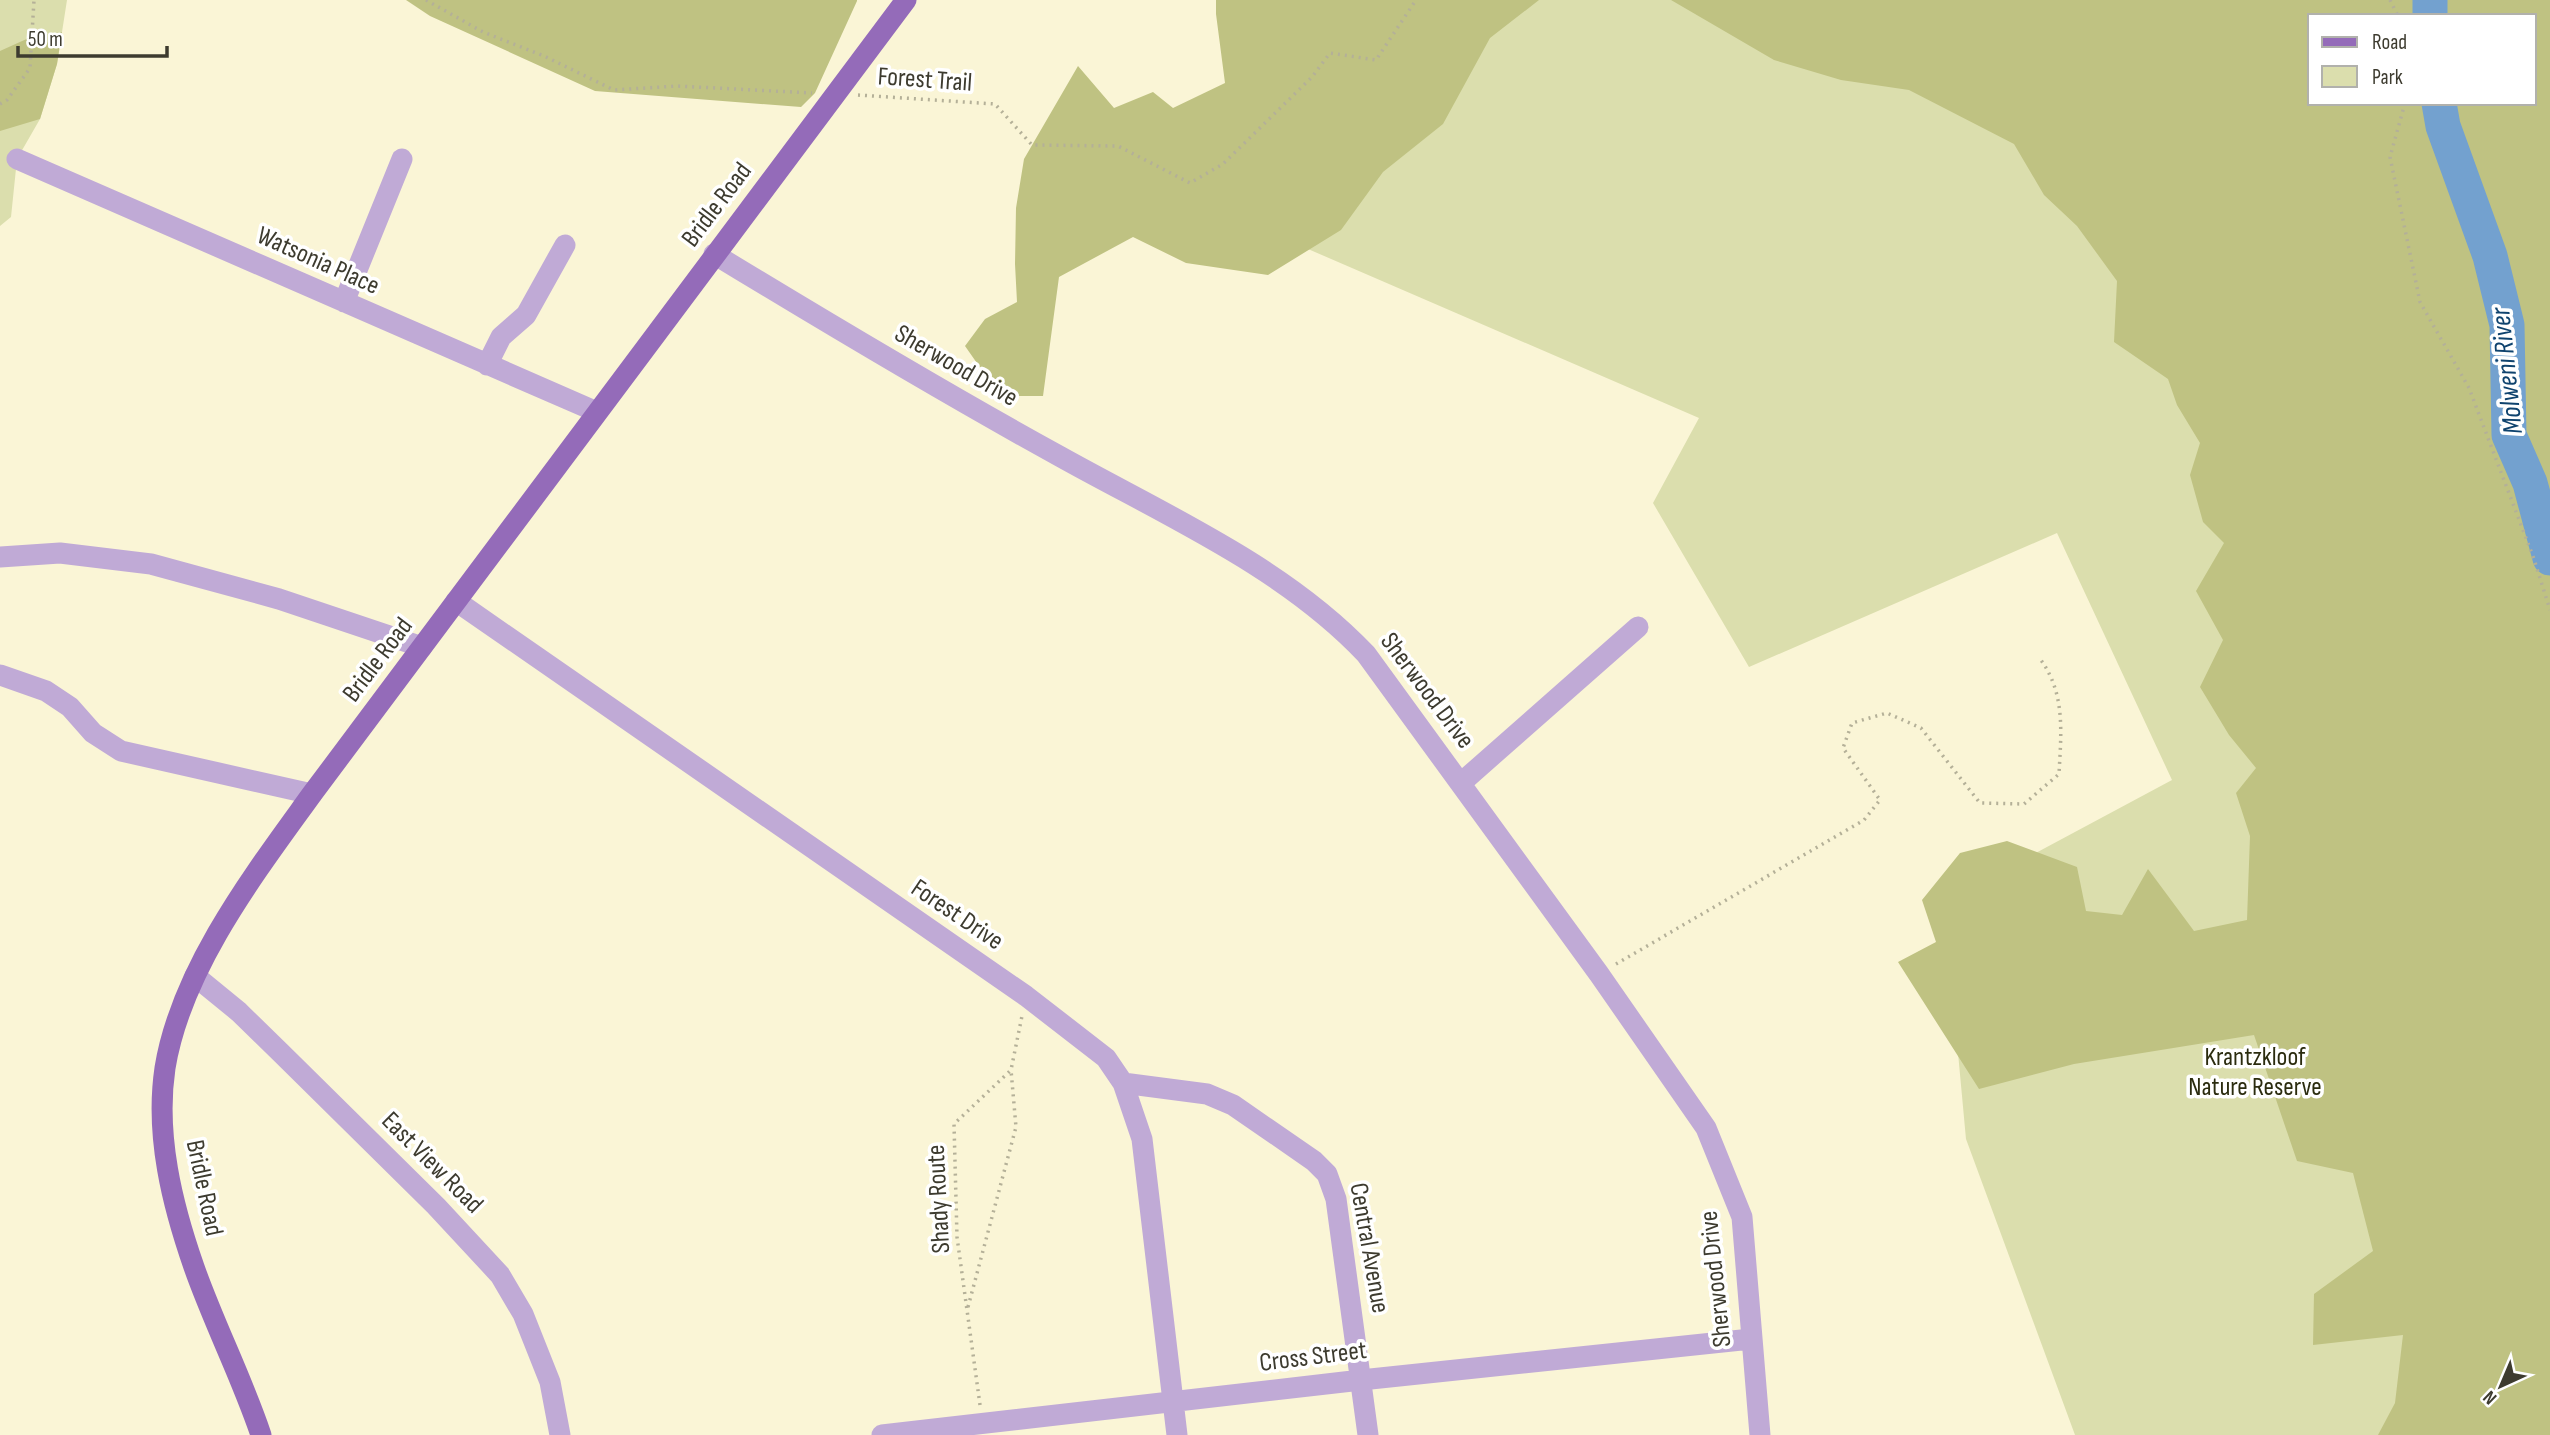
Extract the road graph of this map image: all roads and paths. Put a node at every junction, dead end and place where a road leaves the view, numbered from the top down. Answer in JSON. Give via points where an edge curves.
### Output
{"nodes":[{"id":1,"x":34,"y":0,"type":"edge"},
{"id":2,"x":426,"y":0,"type":"edge"},
{"id":3,"x":906,"y":0,"type":"edge"},
{"id":4,"x":1416,"y":0,"type":"edge"},
{"id":5,"x":835,"y":94,"type":"junction"},
{"id":6,"x":0,"y":104,"type":"edge"},
{"id":7,"x":2403,"y":105,"type":"edge"},
{"id":8,"x":17,"y":159,"type":"dead end"},
{"id":9,"x":402,"y":159,"type":"dead end"},
{"id":10,"x":565,"y":245,"type":"dead end"},
{"id":11,"x":715,"y":254,"type":"junction"},
{"id":12,"x":344,"y":302,"type":"junction"},
{"id":13,"x":487,"y":365,"type":"junction"},
{"id":14,"x":597,"y":412,"type":"junction"},
{"id":15,"x":0,"y":557,"type":"edge"},
{"id":16,"x":456,"y":601,"type":"junction"},
{"id":17,"x":2550,"y":610,"type":"edge"},
{"id":18,"x":1638,"y":627,"type":"dead end"},
{"id":19,"x":422,"y":647,"type":"junction"},
{"id":20,"x":2040,"y":659,"type":"dead end"},
{"id":21,"x":0,"y":675,"type":"edge"},
{"id":22,"x":1461,"y":783,"type":"junction"},
{"id":23,"x":312,"y":794,"type":"junction"},
{"id":24,"x":1599,"y":974,"type":"junction"},
{"id":25,"x":195,"y":976,"type":"junction"},
{"id":26,"x":1026,"y":996,"type":"junction"},
{"id":27,"x":1011,"y":1070,"type":"junction"},
{"id":28,"x":1123,"y":1083,"type":"junction"},
{"id":29,"x":967,"y":1309,"type":"junction"},
{"id":30,"x":1751,"y":1339,"type":"junction"},
{"id":31,"x":1361,"y":1380,"type":"junction"},
{"id":32,"x":1173,"y":1402,"type":"junction"},
{"id":33,"x":984,"y":1430,"type":"edge"},
{"id":34,"x":261,"y":1435,"type":"edge"},
{"id":35,"x":560,"y":1435,"type":"edge"},
{"id":36,"x":882,"y":1435,"type":"edge"},
{"id":37,"x":1177,"y":1435,"type":"edge"},
{"id":38,"x":1368,"y":1435,"type":"edge"},
{"id":39,"x":1760,"y":1435,"type":"edge"}],
"edges":[{"from":1,"to":6,"type":"path","via":[[30,68],[8,100]]},
{"from":2,"to":5,"type":"path","name":"Forest Trail","via":[[483,32],[614,90],[677,86]]},
{"from":3,"to":5,"type":"main road","name":"Bridle Road"},
{"from":4,"to":5,"type":"path","name":"Forest Trail","via":[[1376,60],[1330,53],[1312,77],[1223,164],[1190,183],[1118,146],[1032,145],[995,104]]},
{"from":5,"to":11,"type":"main road","name":"Bridle Road"},
{"from":7,"to":17,"type":"path","via":[[2390,157],[2420,302],[2469,388]]},
{"from":8,"to":12,"type":"street","name":"Watsonia Place"},
{"from":9,"to":12,"type":"street"},
{"from":10,"to":13,"type":"street","via":[[526,316],[501,337]]},
{"from":11,"to":14,"type":"main road","name":"Bridle Road"},
{"from":11,"to":22,"type":"street","name":"Sherwood Drive","via":[[849,338],[1168,515],[1306,599],[1366,654]]},
{"from":12,"to":13,"type":"street","name":"Watsonia Place"},
{"from":13,"to":14,"type":"street","name":"Watsonia Place"},
{"from":14,"to":16,"type":"main road","name":"Bridle Road"},
{"from":15,"to":19,"type":"street","via":[[60,553],[152,564],[279,599]]},
{"from":16,"to":19,"type":"main road","name":"Bridle Road"},
{"from":16,"to":26,"type":"street","name":"Forest Drive"},
{"from":18,"to":22,"type":"street"},
{"from":19,"to":23,"type":"main road","name":"Bridle Road"},
{"from":20,"to":24,"type":"path","via":[[2050,673],[2062,714],[2059,774],[2024,804],[1980,803],[1921,728],[1887,713],[1852,723],[1843,748],[1880,800],[1864,820]]},
{"from":21,"to":23,"type":"street","via":[[46,691],[121,751]]},
{"from":22,"to":24,"type":"street","name":"Sherwood Drive"},
{"from":23,"to":25,"type":"main road","name":"Bridle Road","via":[[230,913]]},
{"from":24,"to":30,"type":"street","name":"Sherwood Drive","via":[[1706,1128],[1728,1177],[1742,1217]]},
{"from":25,"to":34,"type":"main road","name":"Bridle Road","via":[[166,1066],[162,1115],[166,1157],[193,1265]]},
{"from":25,"to":35,"type":"street","name":"East View Road","via":[[280,1052],[500,1275],[523,1314],[550,1381]]},
{"from":26,"to":27,"type":"path"},
{"from":26,"to":28,"type":"street","name":"Forest Drive","via":[[1107,1058]]},
{"from":27,"to":29,"type":"path","via":[[1017,1127]]},
{"from":27,"to":29,"type":"path","name":"Shady Route","via":[[954,1124],[957,1237]]},
{"from":28,"to":31,"type":"street","name":"Central Avenue","via":[[1207,1094],[1233,1105],[1327,1174],[1336,1199]]},
{"from":28,"to":32,"type":"street","name":"Forest Drive","via":[[1142,1139]]},
{"from":29,"to":33,"type":"path","name":"Shady Route"},
{"from":30,"to":31,"type":"street","name":"Cross Street"},
{"from":30,"to":39,"type":"street","name":"Sherwood Drive"},
{"from":31,"to":32,"type":"street","name":"Cross Street"},
{"from":31,"to":38,"type":"street","name":"Central Avenue"},
{"from":32,"to":33,"type":"street","name":"Cross Street"},
{"from":32,"to":37,"type":"street","name":"Forest Drive"},
{"from":33,"to":36,"type":"street","name":"Cross Street"}]}
